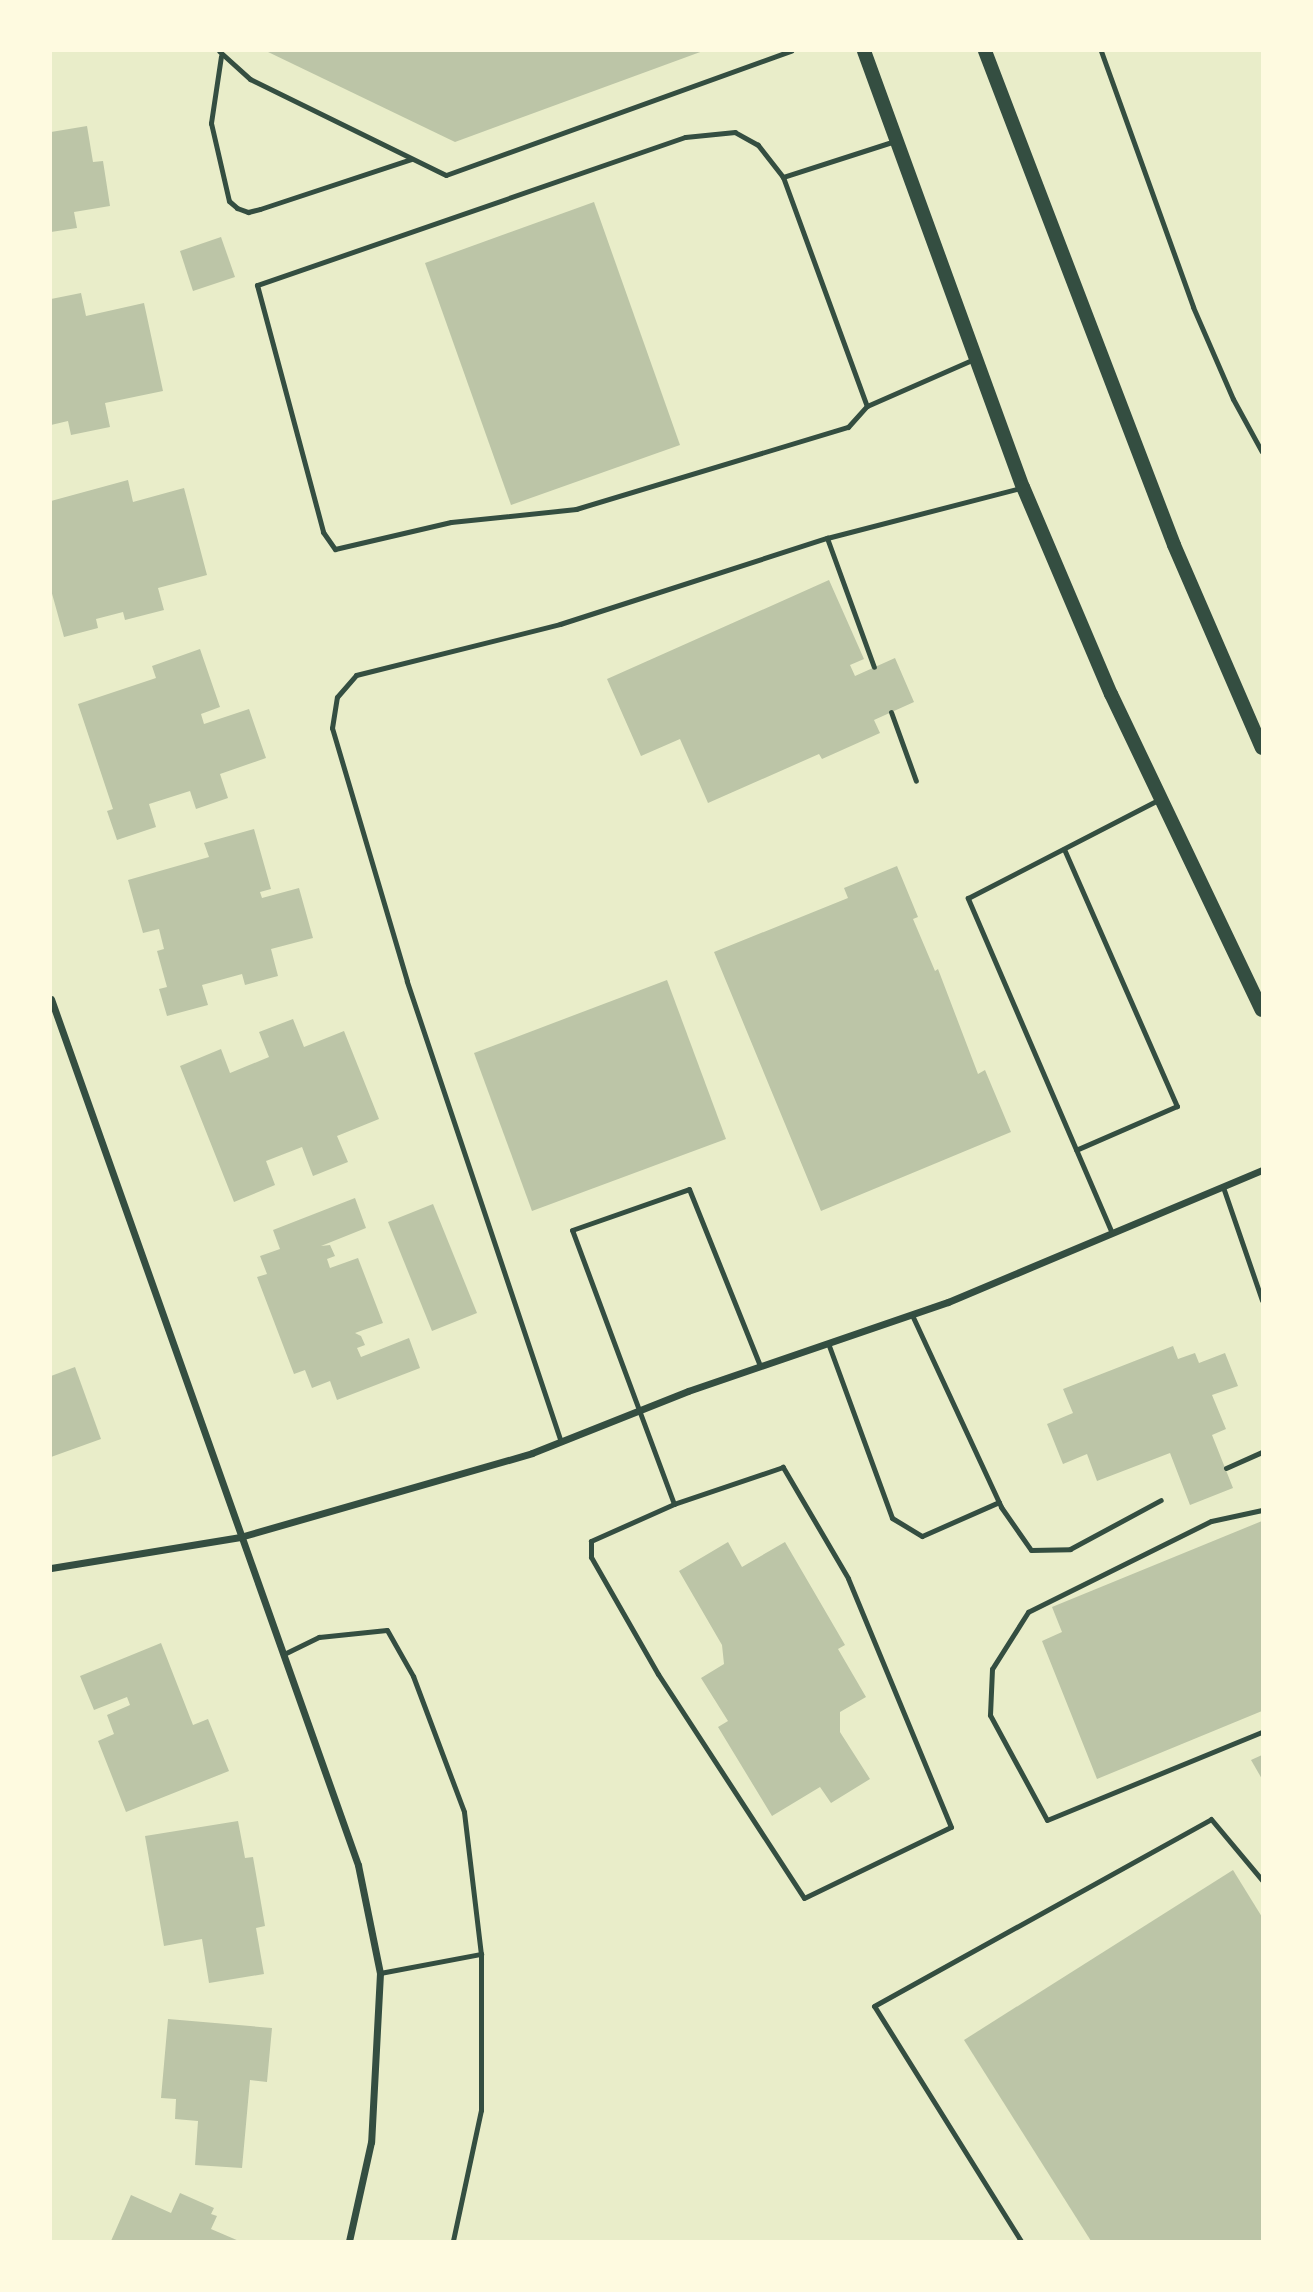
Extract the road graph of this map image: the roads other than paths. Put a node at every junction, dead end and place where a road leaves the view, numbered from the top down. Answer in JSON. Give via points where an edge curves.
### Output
{"nodes":[{"id":1,"x":791,"y":51,"type":"edge"},
{"id":2,"x":864,"y":51,"type":"edge"},
{"id":3,"x":985,"y":51,"type":"edge"},
{"id":4,"x":1101,"y":51,"type":"edge"},
{"id":5,"x":220,"y":53,"type":"edge"},
{"id":6,"x":895,"y":141,"type":"junction"},
{"id":7,"x":411,"y":159,"type":"junction"},
{"id":8,"x":783,"y":177,"type":"junction"},
{"id":9,"x":976,"y":357,"type":"junction"},
{"id":10,"x":867,"y":406,"type":"junction"},
{"id":11,"x":1262,"y":452,"type":"edge"},
{"id":12,"x":1023,"y":487,"type":"junction"},
{"id":13,"x":827,"y":538,"type":"junction"},
{"id":14,"x":874,"y":667,"type":"dead end"},
{"id":15,"x":891,"y":712,"type":"dead end"},
{"id":16,"x":1262,"y":748,"type":"edge"},
{"id":17,"x":916,"y":781,"type":"dead end"},
{"id":18,"x":1160,"y":799,"type":"junction"},
{"id":19,"x":1064,"y":849,"type":"junction"},
{"id":20,"x":51,"y":999,"type":"edge"},
{"id":21,"x":1262,"y":1010,"type":"edge"},
{"id":22,"x":1076,"y":1150,"type":"junction"},
{"id":23,"x":1262,"y":1170,"type":"edge"},
{"id":24,"x":1223,"y":1187,"type":"junction"},
{"id":25,"x":1112,"y":1233,"type":"junction"},
{"id":26,"x":1262,"y":1300,"type":"edge"},
{"id":27,"x":912,"y":1315,"type":"junction"},
{"id":28,"x":828,"y":1343,"type":"junction"},
{"id":29,"x":760,"y":1366,"type":"junction"},
{"id":30,"x":636,"y":1412,"type":"junction"},
{"id":31,"x":561,"y":1442,"type":"junction"},
{"id":32,"x":1262,"y":1452,"type":"edge"},
{"id":33,"x":1226,"y":1468,"type":"dead end"},
{"id":34,"x":1161,"y":1500,"type":"dead end"},
{"id":35,"x":674,"y":1504,"type":"junction"},
{"id":36,"x":1000,"y":1505,"type":"junction"},
{"id":37,"x":1262,"y":1510,"type":"edge"},
{"id":38,"x":240,"y":1537,"type":"junction"},
{"id":39,"x":51,"y":1568,"type":"edge"},
{"id":40,"x":286,"y":1653,"type":"junction"},
{"id":41,"x":1262,"y":1732,"type":"edge"},
{"id":42,"x":1262,"y":1880,"type":"edge"},
{"id":43,"x":481,"y":1954,"type":"junction"},
{"id":44,"x":380,"y":1973,"type":"junction"},
{"id":45,"x":349,"y":2241,"type":"edge"},
{"id":46,"x":453,"y":2241,"type":"edge"},
{"id":47,"x":1021,"y":2241,"type":"edge"}],
"edges":[{"from":1,"to":7,"type":"lane","via":[[446,175]]},
{"from":2,"to":6,"type":"main road"},
{"from":3,"to":16,"type":"main road","via":[[1174,545]]},
{"from":4,"to":11,"type":"lane","via":[[1193,307],[1233,400]]},
{"from":5,"to":7,"type":"lane","via":[[250,79]]},
{"from":5,"to":7,"type":"lane","via":[[211,123],[229,201],[237,208],[248,212],[260,209]]},
{"from":6,"to":8,"type":"lane"},
{"from":6,"to":9,"type":"main road"},
{"from":8,"to":10,"type":"lane"},
{"from":8,"to":10,"type":"lane","via":[[758,145],[735,132],[685,137],[257,285],[323,532],[335,549],[451,522],[576,509],[848,427]]},
{"from":9,"to":10,"type":"lane"},
{"from":9,"to":12,"type":"main road"},
{"from":12,"to":13,"type":"lane"},
{"from":12,"to":18,"type":"main road"},
{"from":13,"to":14,"type":"lane"},
{"from":13,"to":31,"type":"lane","via":[[560,624],[356,675],[337,696],[332,728],[407,981]]},
{"from":15,"to":17,"type":"lane"},
{"from":18,"to":19,"type":"lane"},
{"from":18,"to":21,"type":"main road"},
{"from":19,"to":22,"type":"lane","via":[[968,898]]},
{"from":19,"to":22,"type":"lane","via":[[1177,1106]]},
{"from":20,"to":38,"type":"street"},
{"from":22,"to":25,"type":"lane"},
{"from":23,"to":24,"type":"street"},
{"from":24,"to":25,"type":"street"},
{"from":24,"to":26,"type":"lane"},
{"from":25,"to":27,"type":"street"},
{"from":27,"to":28,"type":"street"},
{"from":27,"to":36,"type":"lane"},
{"from":28,"to":29,"type":"street"},
{"from":28,"to":36,"type":"lane","via":[[892,1518],[922,1536]]},
{"from":29,"to":30,"type":"street"},
{"from":29,"to":30,"type":"lane","via":[[689,1189],[572,1230]]},
{"from":30,"to":31,"type":"street"},
{"from":30,"to":35,"type":"lane"},
{"from":31,"to":38,"type":"street"},
{"from":32,"to":33,"type":"lane"},
{"from":34,"to":36,"type":"lane","via":[[1070,1549],[1031,1550]]},
{"from":35,"to":35,"type":"lane","via":[[783,1466],[848,1578],[951,1827],[804,1898],[658,1674],[591,1557],[592,1541]]},
{"from":37,"to":41,"type":"lane","via":[[1211,1521],[1028,1612],[992,1669],[990,1715],[1047,1820]]},
{"from":38,"to":39,"type":"street"},
{"from":38,"to":40,"type":"street"},
{"from":40,"to":43,"type":"lane","via":[[319,1637],[387,1630],[412,1676],[464,1812]]},
{"from":40,"to":44,"type":"street","via":[[358,1865]]},
{"from":42,"to":47,"type":"lane","via":[[1211,1819],[874,2006]]},
{"from":43,"to":44,"type":"lane"},
{"from":43,"to":46,"type":"lane","via":[[481,2109]]},
{"from":44,"to":45,"type":"street","via":[[371,2142]]}]}
